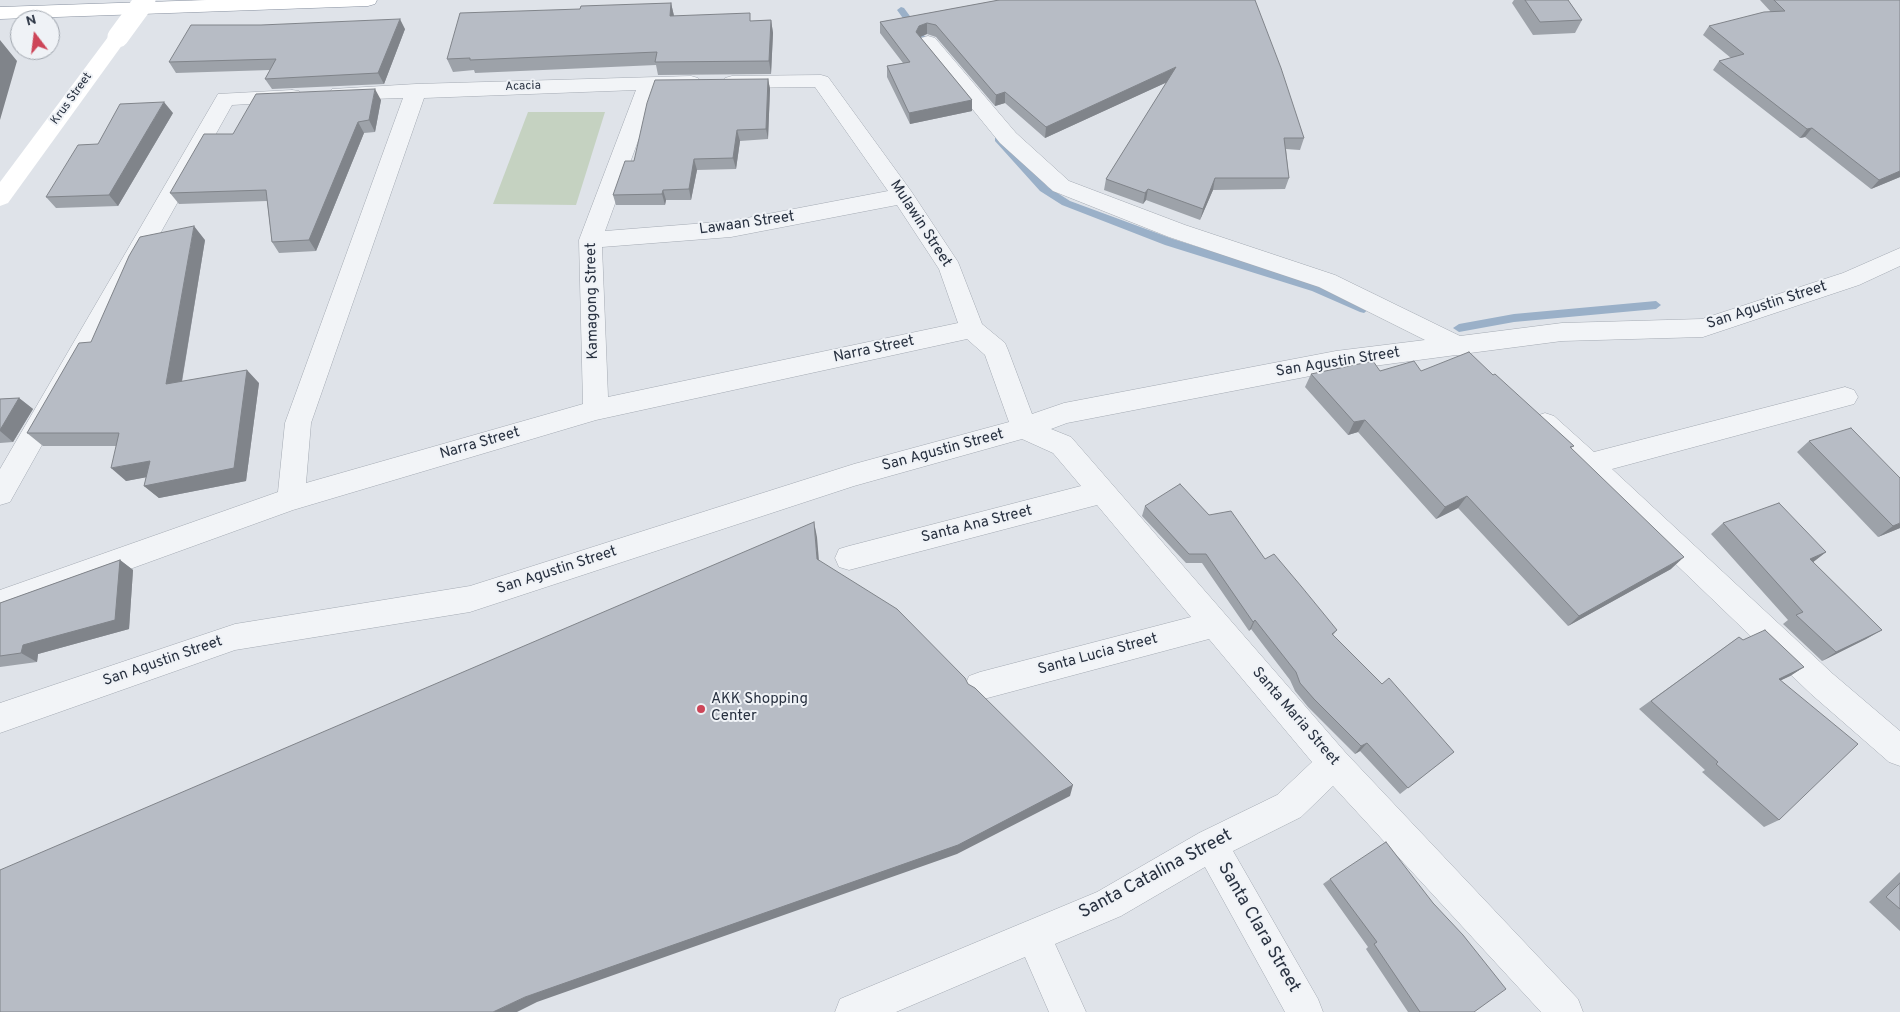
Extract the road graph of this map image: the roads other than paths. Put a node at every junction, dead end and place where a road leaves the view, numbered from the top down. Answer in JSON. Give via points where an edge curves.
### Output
{"nodes":[{"id":1,"x":145,"y":0,"type":"edge"},
{"id":2,"x":368,"y":0,"type":"edge"},
{"id":3,"x":0,"y":13,"type":"edge"},
{"id":4,"x":928,"y":42,"type":"edge"},
{"id":5,"x":820,"y":81,"type":"joint"},
{"id":6,"x":649,"y":83,"type":"junction"},
{"id":7,"x":416,"y":90,"type":"junction"},
{"id":8,"x":902,"y":196,"type":"junction"},
{"id":9,"x":0,"y":198,"type":"edge"},
{"id":10,"x":590,"y":240,"type":"junction"},
{"id":11,"x":1900,"y":256,"type":"edge"},
{"id":12,"x":972,"y":329,"type":"junction"},
{"id":13,"x":1460,"y":346,"type":"junction"},
{"id":14,"x":1482,"y":366,"type":"edge"},
{"id":15,"x":1845,"y":397,"type":"dead end"},
{"id":16,"x":1525,"y":405,"type":"edge"},
{"id":17,"x":596,"y":410,"type":"junction"},
{"id":18,"x":1024,"y":428,"type":"junction"},
{"id":19,"x":1590,"y":464,"type":"junction"},
{"id":20,"x":1104,"y":492,"type":"junction"},
{"id":21,"x":0,"y":494,"type":"edge"},
{"id":22,"x":291,"y":500,"type":"junction"},
{"id":23,"x":849,"y":558,"type":"dead end"},
{"id":24,"x":0,"y":603,"type":"edge"},
{"id":25,"x":1216,"y":624,"type":"junction"},
{"id":26,"x":980,"y":686,"type":"dead end"},
{"id":27,"x":0,"y":718,"type":"edge"},
{"id":28,"x":1900,"y":751,"type":"edge"},
{"id":29,"x":1334,"y":763,"type":"junction"},
{"id":30,"x":1211,"y":845,"type":"junction"},
{"id":31,"x":1033,"y":936,"type":"junction"},
{"id":32,"x":853,"y":1012,"type":"edge"},
{"id":33,"x":1068,"y":1012,"type":"edge"},
{"id":34,"x":1306,"y":1012,"type":"edge"},
{"id":35,"x":1565,"y":1012,"type":"edge"}],
"edges":[{"from":1,"to":9,"type":"main road","name":"Krus Street","bridge":true},
{"from":2,"to":3,"type":"main road"},
{"from":4,"to":13,"type":"street","via":[[1008,138],[1061,186],[1177,231],[1327,281]]},
{"from":5,"to":6,"type":"street","name":"Acacia"},
{"from":5,"to":8,"type":"street","name":"Mulawin Street"},
{"from":6,"to":7,"type":"street","name":"Acacia"},
{"from":6,"to":10,"type":"street","name":"Kamagong Street"},
{"from":7,"to":21,"type":"street","name":"Acacia","via":[[225,99]]},
{"from":7,"to":22,"type":"street","via":[[298,422]]},
{"from":8,"to":10,"type":"street","name":"Lawaan Street","via":[[731,229]]},
{"from":8,"to":12,"type":"street","name":"Mulawin Street","via":[[950,268]]},
{"from":10,"to":17,"type":"street","name":"Kamagong Street"},
{"from":11,"to":13,"type":"street","name":"San Agustin Street","via":[[1851,279],[1703,328],[1562,332]]},
{"from":12,"to":17,"type":"street","name":"Narra Street"},
{"from":12,"to":18,"type":"street","name":"Mulawin Street","via":[[996,350]]},
{"from":13,"to":14,"type":"street"},
{"from":13,"to":18,"type":"street","name":"San Agustin Street","via":[[1336,361],[1064,413]]},
{"from":15,"to":19,"type":"street"},
{"from":16,"to":19,"type":"street"},
{"from":17,"to":22,"type":"street","name":"Narra Street"},
{"from":18,"to":20,"type":"street","name":"Santa Maria Street","via":[[1062,445]]},
{"from":18,"to":27,"type":"street","name":"San Agustin Street","via":[[854,475],[470,599],[235,637]]},
{"from":19,"to":28,"type":"street","via":[[1822,684]]},
{"from":20,"to":23,"type":"street","name":"Santa Ana Street"},
{"from":20,"to":25,"type":"street","name":"Santa Maria Street"},
{"from":22,"to":24,"type":"street","name":"Narra Street"},
{"from":25,"to":26,"type":"street","name":"Santa Lucia Street"},
{"from":25,"to":29,"type":"street","name":"Santa Maria Street"},
{"from":29,"to":30,"type":"street","name":"Santa Catalina Street","via":[[1289,806]]},
{"from":29,"to":35,"type":"street","name":"Santa Maria Street"},
{"from":30,"to":31,"type":"street","name":"Santa Catalina Street","via":[[1110,904]]},
{"from":30,"to":34,"type":"street","name":"Santa Clara Street"},
{"from":31,"to":32,"type":"street","name":"Santa Catalina Street"},
{"from":31,"to":33,"type":"street"}]}
